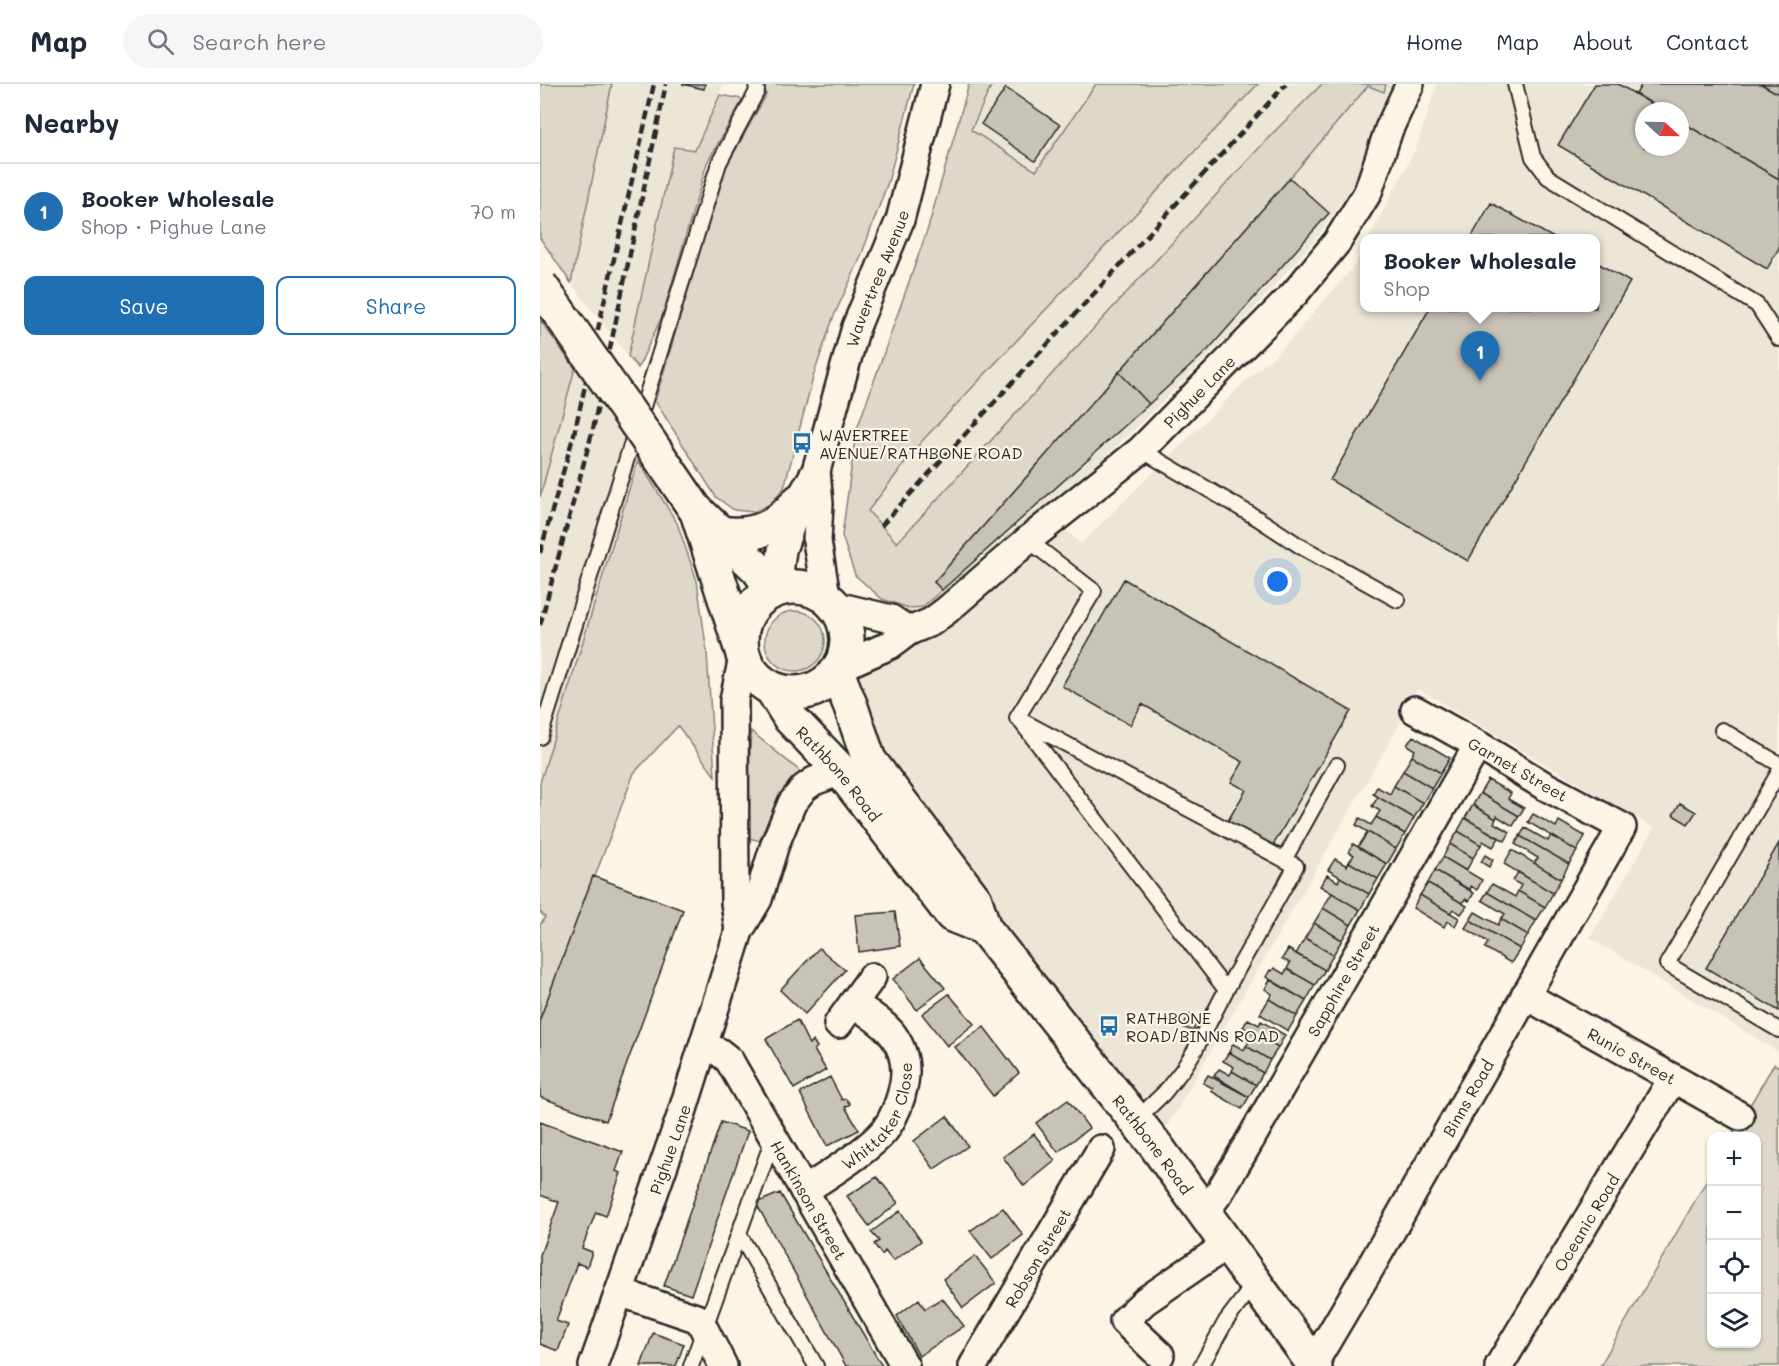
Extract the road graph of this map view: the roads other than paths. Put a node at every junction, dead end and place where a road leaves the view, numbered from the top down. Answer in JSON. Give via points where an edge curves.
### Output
{"nodes":[{"id":1,"x":756,"y":84,"type":"edge"},
{"id":2,"x":935,"y":84,"type":"edge"},
{"id":3,"x":1410,"y":84,"type":"edge"},
{"id":4,"x":1515,"y":84,"type":"edge"},
{"id":5,"x":540,"y":285,"type":"edge"},
{"id":6,"x":1779,"y":339,"type":"edge"},
{"id":7,"x":1141,"y":450,"type":"junction"},
{"id":8,"x":816,"y":471,"type":"junction"},
{"id":9,"x":799,"y":501,"type":"junction"},
{"id":10,"x":697,"y":512,"type":"junction"},
{"id":11,"x":721,"y":533,"type":"junction"},
{"id":12,"x":1028,"y":540,"type":"junction"},
{"id":13,"x":775,"y":590,"type":"junction"},
{"id":14,"x":1398,"y":600,"type":"dead end"},
{"id":15,"x":831,"y":602,"type":"junction"},
{"id":16,"x":909,"y":631,"type":"junction"},
{"id":17,"x":742,"y":653,"type":"junction"},
{"id":18,"x":839,"y":669,"type":"junction"},
{"id":19,"x":772,"y":689,"type":"junction"},
{"id":20,"x":1415,"y":710,"type":"dead end"},
{"id":21,"x":1017,"y":718,"type":"junction"},
{"id":22,"x":1722,"y":730,"type":"dead end"},
{"id":23,"x":540,"y":737,"type":"edge"},
{"id":24,"x":1478,"y":746,"type":"junction"},
{"id":25,"x":1779,"y":764,"type":"edge"},
{"id":26,"x":1337,"y":765,"type":"dead end"},
{"id":27,"x":841,"y":771,"type":"junction"},
{"id":28,"x":1779,"y":771,"type":"edge"},
{"id":29,"x":1622,"y":827,"type":"joint"},
{"id":30,"x":1284,"y":860,"type":"junction"},
{"id":31,"x":984,"y":928,"type":"junction"},
{"id":32,"x":739,"y":931,"type":"junction"},
{"id":33,"x":872,"y":977,"type":"dead end"},
{"id":34,"x":1226,"y":990,"type":"junction"},
{"id":35,"x":1525,"y":995,"type":"junction"},
{"id":36,"x":1779,"y":1029,"type":"edge"},
{"id":37,"x":704,"y":1046,"type":"junction"},
{"id":38,"x":1672,"y":1078,"type":"junction"},
{"id":39,"x":1740,"y":1116,"type":"dead end"},
{"id":40,"x":1136,"y":1120,"type":"junction"},
{"id":41,"x":773,"y":1139,"type":"junction"},
{"id":42,"x":1101,"y":1149,"type":"dead end"},
{"id":43,"x":804,"y":1191,"type":"junction"},
{"id":44,"x":1205,"y":1212,"type":"junction"},
{"id":45,"x":739,"y":1234,"type":"junction"},
{"id":46,"x":1228,"y":1244,"type":"junction"},
{"id":47,"x":1255,"y":1283,"type":"junction"},
{"id":48,"x":619,"y":1292,"type":"junction"},
{"id":49,"x":704,"y":1329,"type":"junction"},
{"id":50,"x":1160,"y":1355,"type":"dead end"},
{"id":51,"x":1313,"y":1365,"type":"edge"},
{"id":52,"x":593,"y":1366,"type":"edge"},
{"id":53,"x":691,"y":1366,"type":"edge"},
{"id":54,"x":723,"y":1366,"type":"edge"},
{"id":55,"x":816,"y":1366,"type":"edge"},
{"id":56,"x":905,"y":1366,"type":"edge"},
{"id":57,"x":973,"y":1366,"type":"edge"},
{"id":58,"x":1201,"y":1366,"type":"edge"},
{"id":59,"x":1499,"y":1366,"type":"edge"}],
"edges":[{"from":1,"to":23,"type":"lane","via":[[757,91],[719,163]]},
{"from":2,"to":8,"type":"street","name":"Wavertree Avenue","via":[[900,220],[856,327]]},
{"from":3,"to":7,"type":"street","name":"Pighue Lane","via":[[1389,129],[1368,192],[1337,242],[1295,293]]},
{"from":4,"to":6,"type":"lane","via":[[1533,157],[1548,177],[1757,305]]},
{"from":5,"to":10,"type":"main road","bridge":true},
{"from":7,"to":12,"type":"street","name":"Pighue Lane"},
{"from":7,"to":14,"type":"lane"},
{"from":8,"to":9,"type":"street","name":"Wavertree Avenue"},
{"from":8,"to":15,"type":"street","name":"Wavertree Avenue","via":[[817,541]]},
{"from":9,"to":11,"type":"main road","via":[[787,516],[766,528],[746,534]]},
{"from":9,"to":13,"type":"street","name":"Wavertree Avenue","via":[[782,550]]},
{"from":10,"to":11,"type":"main road"},
{"from":10,"to":17,"type":"main road"},
{"from":11,"to":13,"type":"main road"},
{"from":12,"to":16,"type":"street","name":"Pighue Lane","via":[[948,610]]},
{"from":12,"to":21,"type":"lane","via":[[1094,591]]},
{"from":13,"to":15,"type":"main road","via":[[794,586],[811,589]]},
{"from":13,"to":17,"type":"main road","via":[[758,600],[747,614],[741,631]]},
{"from":15,"to":16,"type":"street","via":[[891,619]]},
{"from":15,"to":18,"type":"main road","via":[[844,620],[847,636]]},
{"from":16,"to":18,"type":"street","name":"Pighue Lane","via":[[890,645]]},
{"from":17,"to":19,"type":"main road","via":[[749,670]]},
{"from":17,"to":32,"type":"street","name":"Pighue Lane","via":[[734,700],[735,902]]},
{"from":18,"to":19,"type":"main road","via":[[824,684],[808,692],[790,694]]},
{"from":18,"to":31,"type":"main road","name":"Rathbone Road","via":[[869,760],[975,900]]},
{"from":19,"to":27,"type":"main road","name":"Rathbone Road","via":[[790,718]]},
{"from":20,"to":24,"type":"street","name":"Garnet Street"},
{"from":21,"to":30,"type":"lane"},
{"from":21,"to":34,"type":"lane"},
{"from":22,"to":25,"type":"lane"},
{"from":24,"to":29,"type":"street","name":"Garnet Street"},
{"from":24,"to":44,"type":"street","name":"Sapphire Street"},
{"from":26,"to":30,"type":"lane"},
{"from":27,"to":31,"type":"main road","name":"Rathbone Road","via":[[951,915]]},
{"from":27,"to":32,"type":"street","name":"Pighue Lane","via":[[814,781],[792,803],[758,899]]},
{"from":28,"to":36,"type":"lane","via":[[1667,964]]},
{"from":29,"to":35,"type":"street","name":"Binns Road"},
{"from":30,"to":34,"type":"lane","via":[[1296,866]]},
{"from":31,"to":40,"type":"main road","name":"Rathbone Road"},
{"from":32,"to":37,"type":"street","name":"Pighue Lane"},
{"from":33,"to":43,"type":"street","name":"Whittaker Close","via":[[846,1013],[875,1019],[892,1034],[902,1051],[906,1073],[901,1098],[884,1131]]},
{"from":34,"to":40,"type":"lane","via":[[1183,1069]]},
{"from":35,"to":38,"type":"street","name":"Runic Street"},
{"from":35,"to":51,"type":"street","name":"Binns Road"},
{"from":37,"to":41,"type":"street","name":"Hankinson Street","via":[[729,1059]]},
{"from":37,"to":48,"type":"street","name":"Pighue Lane"},
{"from":38,"to":39,"type":"street","name":"Runic Street"},
{"from":38,"to":59,"type":"street","name":"Oceanic Road"},
{"from":40,"to":44,"type":"main road","name":"Rathbone Road"},
{"from":41,"to":43,"type":"street","name":"Hankinson Street"},
{"from":41,"to":45,"type":"lane"},
{"from":42,"to":57,"type":"street","name":"Robson Street"},
{"from":43,"to":56,"type":"street","name":"Hankinson Street"},
{"from":44,"to":46,"type":"main road","name":"Rathbone Road"},
{"from":45,"to":49,"type":"lane"},
{"from":45,"to":55,"type":"lane"},
{"from":46,"to":47,"type":"main road","name":"Rathbone Road"},
{"from":46,"to":50,"type":"street","via":[[1144,1302],[1124,1321]]},
{"from":47,"to":51,"type":"main road","name":"Rathbone Road"},
{"from":47,"to":58,"type":"lane","via":[[1226,1321]]},
{"from":48,"to":49,"type":"street","via":[[699,1319]]},
{"from":48,"to":52,"type":"street","name":"Pighue Lane"},
{"from":49,"to":53,"type":"lane"},
{"from":49,"to":54,"type":"street"}]}
